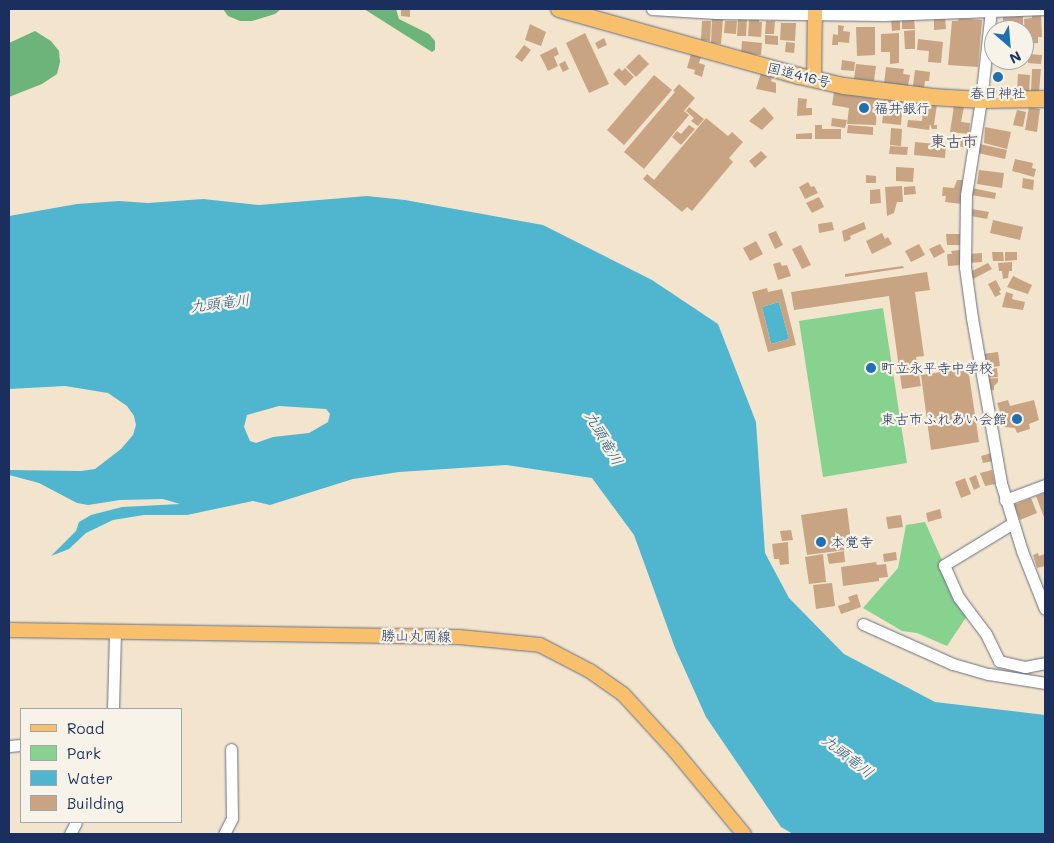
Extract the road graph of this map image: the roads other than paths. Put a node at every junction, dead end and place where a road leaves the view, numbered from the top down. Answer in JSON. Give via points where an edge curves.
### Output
{"nodes":[{"id":1,"x":559,"y":9,"type":"edge"},
{"id":2,"x":652,"y":9,"type":"edge"},
{"id":3,"x":1004,"y":9,"type":"edge"},
{"id":4,"x":1045,"y":9,"type":"edge"},
{"id":5,"x":991,"y":10,"type":"junction"},
{"id":6,"x":716,"y":11,"type":"edge"},
{"id":7,"x":815,"y":11,"type":"edge"},
{"id":8,"x":814,"y":79,"type":"junction"},
{"id":9,"x":1045,"y":98,"type":"edge"},
{"id":10,"x":982,"y":100,"type":"junction"},
{"id":11,"x":1045,"y":485,"type":"edge"},
{"id":12,"x":1005,"y":500,"type":"junction"},
{"id":13,"x":1013,"y":523,"type":"junction"},
{"id":14,"x":1045,"y":609,"type":"edge"},
{"id":15,"x":863,"y":624,"type":"dead end"},
{"id":16,"x":9,"y":630,"type":"edge"},
{"id":17,"x":115,"y":630,"type":"junction"},
{"id":18,"x":1045,"y":663,"type":"edge"},
{"id":19,"x":1045,"y":683,"type":"edge"},
{"id":20,"x":113,"y":708,"type":"edge"},
{"id":21,"x":231,"y":749,"type":"dead end"},
{"id":22,"x":224,"y":834,"type":"edge"},
{"id":23,"x":744,"y":834,"type":"edge"}],
"edges":[{"from":1,"to":8,"type":"highway","name":"国道416号"},
{"from":2,"to":6,"type":"street"},
{"from":3,"to":4,"type":"street"},
{"from":3,"to":5,"type":"street"},
{"from":5,"to":7,"type":"street","via":[[884,15]]},
{"from":5,"to":10,"type":"street"},
{"from":6,"to":7,"type":"street"},
{"from":7,"to":8,"type":"main road"},
{"from":8,"to":10,"type":"highway","name":"国道416号","via":[[887,92]]},
{"from":9,"to":10,"type":"highway","name":"国道416号"},
{"from":10,"to":12,"type":"street","via":[[966,195],[965,267]]},
{"from":11,"to":12,"type":"street"},
{"from":12,"to":13,"type":"street"},
{"from":13,"to":14,"type":"street"},
{"from":13,"to":18,"type":"street","via":[[944,565],[959,598],[986,634],[999,662],[1025,667]]},
{"from":15,"to":19,"type":"street","via":[[953,664],[989,674]]},
{"from":16,"to":17,"type":"main road","name":"勝山丸岡線"},
{"from":17,"to":20,"type":"street"},
{"from":17,"to":23,"type":"main road","name":"勝山丸岡線","via":[[459,637],[540,645],[590,671],[623,694],[675,750]]},
{"from":21,"to":22,"type":"street","via":[[232,818]]}]}
